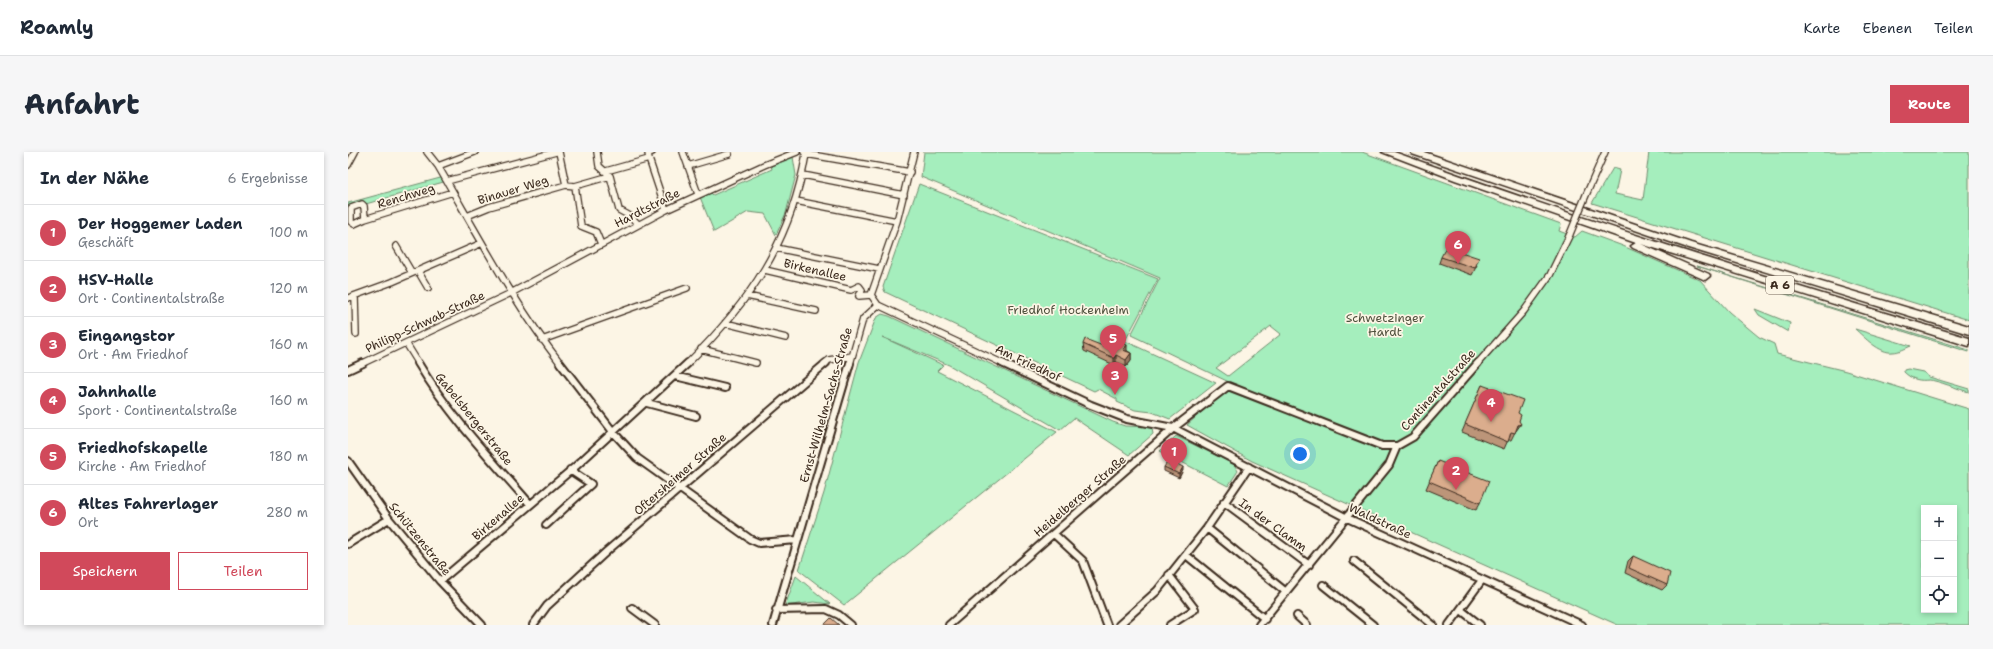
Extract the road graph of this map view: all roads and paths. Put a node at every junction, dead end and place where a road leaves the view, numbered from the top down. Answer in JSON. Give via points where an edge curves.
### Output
{"nodes":[{"id":1,"x":355,"y":152,"type":"edge"},
{"id":2,"x":427,"y":152,"type":"edge"},
{"id":3,"x":475,"y":152,"type":"edge"},
{"id":4,"x":556,"y":152,"type":"edge"},
{"id":5,"x":559,"y":152,"type":"edge"},
{"id":6,"x":597,"y":152,"type":"edge"},
{"id":7,"x":652,"y":152,"type":"edge"},
{"id":8,"x":683,"y":152,"type":"edge"},
{"id":9,"x":797,"y":152,"type":"edge"},
{"id":10,"x":914,"y":152,"type":"edge"},
{"id":11,"x":1386,"y":152,"type":"edge"},
{"id":12,"x":1414,"y":152,"type":"edge"},
{"id":13,"x":1605,"y":152,"type":"edge"},
{"id":14,"x":805,"y":153,"type":"edge"},
{"id":15,"x":729,"y":154,"type":"dead end"},
{"id":16,"x":649,"y":159,"type":"junction"},
{"id":17,"x":348,"y":165,"type":"edge"},
{"id":18,"x":438,"y":166,"type":"junction"},
{"id":19,"x":688,"y":166,"type":"junction"},
{"id":20,"x":606,"y":171,"type":"junction"},
{"id":21,"x":910,"y":172,"type":"junction"},
{"id":22,"x":803,"y":175,"type":"junction"},
{"id":23,"x":610,"y":176,"type":"junction"},
{"id":24,"x":447,"y":181,"type":"junction"},
{"id":25,"x":566,"y":185,"type":"junction"},
{"id":26,"x":575,"y":186,"type":"junction"},
{"id":27,"x":453,"y":192,"type":"junction"},
{"id":28,"x":698,"y":194,"type":"junction"},
{"id":29,"x":904,"y":195,"type":"junction"},
{"id":30,"x":796,"y":201,"type":"junction"},
{"id":31,"x":666,"y":210,"type":"junction"},
{"id":32,"x":466,"y":216,"type":"junction"},
{"id":33,"x":365,"y":219,"type":"dead end"},
{"id":34,"x":897,"y":221,"type":"junction"},
{"id":35,"x":638,"y":224,"type":"junction"},
{"id":36,"x":1592,"y":225,"type":"junction"},
{"id":37,"x":482,"y":243,"type":"junction"},
{"id":38,"x":601,"y":244,"type":"junction"},
{"id":39,"x":396,"y":246,"type":"dead end"},
{"id":40,"x":776,"y":248,"type":"junction"},
{"id":41,"x":879,"y":269,"type":"junction"},
{"id":42,"x":765,"y":270,"type":"junction"},
{"id":43,"x":415,"y":272,"type":"junction"},
{"id":44,"x":1705,"y":276,"type":"dead end"},
{"id":45,"x":428,"y":288,"type":"dead end"},
{"id":46,"x":687,"y":288,"type":"dead end"},
{"id":47,"x":511,"y":293,"type":"junction"},
{"id":48,"x":871,"y":295,"type":"junction"},
{"id":49,"x":355,"y":296,"type":"junction"},
{"id":50,"x":747,"y":296,"type":"junction"},
{"id":51,"x":348,"y":298,"type":"edge"},
{"id":52,"x":878,"y":305,"type":"junction"},
{"id":53,"x":816,"y":311,"type":"dead end"},
{"id":54,"x":725,"y":323,"type":"junction"},
{"id":55,"x":1969,"y":330,"type":"edge"},
{"id":56,"x":356,"y":334,"type":"dead end"},
{"id":57,"x":786,"y":338,"type":"dead end"},
{"id":58,"x":542,"y":340,"type":"junction"},
{"id":59,"x":1969,"y":342,"type":"edge"},
{"id":60,"x":406,"y":343,"type":"junction"},
{"id":61,"x":701,"y":349,"type":"junction"},
{"id":62,"x":852,"y":356,"type":"junction"},
{"id":63,"x":756,"y":363,"type":"dead end"},
{"id":64,"x":348,"y":370,"type":"edge"},
{"id":65,"x":675,"y":376,"type":"junction"},
{"id":66,"x":725,"y":388,"type":"dead end"},
{"id":67,"x":647,"y":402,"type":"junction"},
{"id":68,"x":696,"y":416,"type":"dead end"},
{"id":69,"x":1174,"y":428,"type":"junction"},
{"id":70,"x":614,"y":433,"type":"junction"},
{"id":71,"x":1397,"y":446,"type":"junction"},
{"id":72,"x":348,"y":461,"type":"edge"},
{"id":73,"x":1249,"y":467,"type":"junction"},
{"id":74,"x":570,"y":470,"type":"junction"},
{"id":75,"x":679,"y":490,"type":"junction"},
{"id":76,"x":1224,"y":502,"type":"junction"},
{"id":77,"x":530,"y":504,"type":"junction"},
{"id":78,"x":1345,"y":517,"type":"junction"},
{"id":79,"x":389,"y":519,"type":"junction"},
{"id":80,"x":546,"y":525,"type":"dead end"},
{"id":81,"x":1207,"y":528,"type":"junction"},
{"id":82,"x":1054,"y":534,"type":"junction"},
{"id":83,"x":797,"y":540,"type":"junction"},
{"id":84,"x":348,"y":544,"type":"edge"},
{"id":85,"x":1186,"y":555,"type":"junction"},
{"id":86,"x":1354,"y":561,"type":"dead end"},
{"id":87,"x":1308,"y":565,"type":"junction"},
{"id":88,"x":1169,"y":575,"type":"junction"},
{"id":89,"x":1482,"y":580,"type":"junction"},
{"id":90,"x":440,"y":581,"type":"junction"},
{"id":91,"x":1323,"y":585,"type":"dead end"},
{"id":92,"x":1286,"y":592,"type":"junction"},
{"id":93,"x":632,"y":608,"type":"dead end"},
{"id":94,"x":776,"y":610,"type":"junction"},
{"id":95,"x":1461,"y":610,"type":"junction"},
{"id":96,"x":1297,"y":616,"type":"dead end"},
{"id":97,"x":1265,"y":619,"type":"junction"},
{"id":98,"x":482,"y":625,"type":"edge"},
{"id":99,"x":533,"y":625,"type":"edge"},
{"id":100,"x":655,"y":625,"type":"edge"},
{"id":101,"x":772,"y":625,"type":"edge"},
{"id":102,"x":851,"y":625,"type":"edge"},
{"id":103,"x":949,"y":625,"type":"edge"},
{"id":104,"x":1107,"y":625,"type":"edge"},
{"id":105,"x":1120,"y":625,"type":"edge"},
{"id":106,"x":1170,"y":625,"type":"edge"},
{"id":107,"x":1259,"y":625,"type":"edge"},
{"id":108,"x":1307,"y":625,"type":"edge"},
{"id":109,"x":1373,"y":625,"type":"edge"},
{"id":110,"x":1433,"y":625,"type":"edge"},
{"id":111,"x":1449,"y":625,"type":"edge"},
{"id":112,"x":1480,"y":625,"type":"edge"},
{"id":113,"x":1582,"y":625,"type":"edge"}],
"edges":[{"from":1,"to":17,"type":"street"},
{"from":2,"to":18,"type":"street"},
{"from":3,"to":18,"type":"street"},
{"from":4,"to":24,"type":"street"},
{"from":5,"to":25,"type":"street"},
{"from":6,"to":20,"type":"street","via":[[599,166]]},
{"from":7,"to":16,"type":"street","via":[[648,153]]},
{"from":8,"to":19,"type":"street"},
{"from":9,"to":28,"type":"street","name":"Hardtstraße"},
{"from":10,"to":21,"type":"street"},
{"from":11,"to":36,"type":"highway","number":"A 6"},
{"from":12,"to":55,"type":"highway","number":"A 6","via":[[1688,245]]},
{"from":13,"to":71,"type":"street","name":"Continentalstraße","bridge":true,"via":[[1550,275],[1524,311],[1413,437]]},
{"from":14,"to":21,"type":"street","name":"Birkenallee"},
{"from":14,"to":22,"type":"street","name":"Birkenallee"},
{"from":15,"to":19,"type":"street"},
{"from":16,"to":20,"type":"street"},
{"from":16,"to":31,"type":"street"},
{"from":18,"to":24,"type":"street"},
{"from":19,"to":28,"type":"street"},
{"from":20,"to":23,"type":"street"},
{"from":21,"to":29,"type":"street"},
{"from":22,"to":29,"type":"street"},
{"from":22,"to":30,"type":"street","name":"Birkenallee"},
{"from":23,"to":26,"type":"street"},
{"from":23,"to":35,"type":"street","via":[[619,210]]},
{"from":24,"to":27,"type":"street"},
{"from":25,"to":26,"type":"street"},
{"from":25,"to":32,"type":"street","name":"Binauer Weg","via":[[488,207]]},
{"from":26,"to":38,"type":"street","via":[[581,226],[596,232]]},
{"from":27,"to":32,"type":"street"},
{"from":27,"to":33,"type":"street","name":"Renchweg"},
{"from":28,"to":31,"type":"street","name":"Hardtstraße"},
{"from":29,"to":34,"type":"street"},
{"from":30,"to":34,"type":"street"},
{"from":30,"to":40,"type":"street","name":"Birkenallee"},
{"from":31,"to":35,"type":"street","name":"Hardtstraße"},
{"from":32,"to":37,"type":"street"},
{"from":34,"to":41,"type":"street"},
{"from":35,"to":38,"type":"street","name":"Hardtstraße"},
{"from":36,"to":44,"type":"highway","via":[[1620,240]]},
{"from":36,"to":59,"type":"highway","number":"A 6"},
{"from":37,"to":43,"type":"street"},
{"from":37,"to":47,"type":"street"},
{"from":38,"to":47,"type":"street","name":"Hardtstraße"},
{"from":39,"to":43,"type":"street"},
{"from":40,"to":41,"type":"street","name":"Birkenallee"},
{"from":40,"to":42,"type":"street","name":"Birkenallee"},
{"from":41,"to":48,"type":"street"},
{"from":42,"to":48,"type":"street","name":"Birkenallee","via":[[851,290],[859,286],[862,290],[859,296]]},
{"from":42,"to":50,"type":"street","name":"Birkenallee"},
{"from":43,"to":45,"type":"street"},
{"from":43,"to":49,"type":"street"},
{"from":46,"to":58,"type":"street"},
{"from":47,"to":58,"type":"street"},
{"from":47,"to":60,"type":"street","name":"Philipp-Schwab-Straße"},
{"from":48,"to":52,"type":"street"},
{"from":49,"to":51,"type":"street"},
{"from":49,"to":56,"type":"street"},
{"from":50,"to":53,"type":"street"},
{"from":50,"to":54,"type":"street","name":"Birkenallee"},
{"from":52,"to":62,"type":"street","name":"Ernst-Wilhelm-Sachs-Straße","via":[[863,319]]},
{"from":52,"to":69,"type":"street","name":"Am Friedhof","via":[[1091,405],[1127,419]]},
{"from":54,"to":57,"type":"street"},
{"from":54,"to":61,"type":"street","name":"Birkenallee"},
{"from":58,"to":70,"type":"street"},
{"from":60,"to":64,"type":"street","name":"Philipp-Schwab-Straße"},
{"from":60,"to":77,"type":"street","name":"Gabelsbergerstraße","via":[[433,388],[467,432]]},
{"from":61,"to":63,"type":"street"},
{"from":61,"to":65,"type":"street","name":"Birkenallee"},
{"from":62,"to":75,"type":"street","name":"Oftersheimer Straße","via":[[829,360]]},
{"from":62,"to":83,"type":"street","name":"Ernst-Wilhelm-Sachs-Straße"},
{"from":65,"to":66,"type":"street"},
{"from":65,"to":67,"type":"street","name":"Birkenallee"},
{"from":67,"to":68,"type":"street"},
{"from":67,"to":70,"type":"street","name":"Birkenallee"},
{"from":69,"to":71,"type":"street","name":"Heidelberger Straße","via":[[1228,386],[1382,446]]},
{"from":69,"to":73,"type":"street","name":"Waldstraße"},
{"from":69,"to":82,"type":"street","name":"Heidelberger Straße"},
{"from":70,"to":74,"type":"street","name":"Birkenallee"},
{"from":70,"to":75,"type":"street","via":[[637,458]]},
{"from":71,"to":78,"type":"street","name":"Continentalstraße","via":[[1389,465]]},
{"from":72,"to":79,"type":"street","name":"Schützenstraße"},
{"from":73,"to":76,"type":"street","name":"In der Clamm"},
{"from":73,"to":78,"type":"street","name":"Waldstraße"},
{"from":74,"to":77,"type":"street","name":"Birkenallee"},
{"from":74,"to":80,"type":"street","via":[[591,484]]},
{"from":75,"to":83,"type":"street","via":[[755,542]]},
{"from":75,"to":99,"type":"street","name":"Oftersheimer Straße","via":[[606,551],[547,606]]},
{"from":76,"to":81,"type":"street","name":"In der Clamm"},
{"from":76,"to":87,"type":"street","name":"In der Clamm"},
{"from":77,"to":90,"type":"street","name":"Birkenallee"},
{"from":78,"to":87,"type":"street","name":"Continentalstraße"},
{"from":78,"to":89,"type":"street","name":"Waldstraße"},
{"from":79,"to":84,"type":"street"},
{"from":79,"to":90,"type":"street","name":"Schützenstraße"},
{"from":81,"to":85,"type":"street","name":"In der Clamm"},
{"from":81,"to":92,"type":"street"},
{"from":82,"to":103,"type":"street","name":"Heidelberger Straße"},
{"from":82,"to":104,"type":"street","via":[[1084,562]]},
{"from":83,"to":94,"type":"street","name":"Ernst-Wilhelm-Sachs-Straße"},
{"from":85,"to":88,"type":"street","name":"In der Clamm"},
{"from":85,"to":97,"type":"street"},
{"from":86,"to":110,"type":"street"},
{"from":87,"to":92,"type":"street","name":"Continentalstraße"},
{"from":88,"to":105,"type":"street","name":"In der Clamm","via":[[1157,591]]},
{"from":88,"to":106,"type":"street","via":[[1195,609]]},
{"from":89,"to":95,"type":"street"},
{"from":89,"to":113,"type":"street","name":"Waldstraße"},
{"from":90,"to":98,"type":"street","name":"Schützenstraße"},
{"from":91,"to":109,"type":"street"},
{"from":92,"to":97,"type":"street","name":"Continentalstraße"},
{"from":93,"to":100,"type":"street"},
{"from":94,"to":101,"type":"street","name":"Ernst-Wilhelm-Sachs-Straße"},
{"from":94,"to":102,"type":"street","via":[[826,609]]},
{"from":95,"to":111,"type":"street"},
{"from":95,"to":112,"type":"street"},
{"from":96,"to":108,"type":"street"},
{"from":97,"to":107,"type":"street","name":"Continentalstraße"}]}
